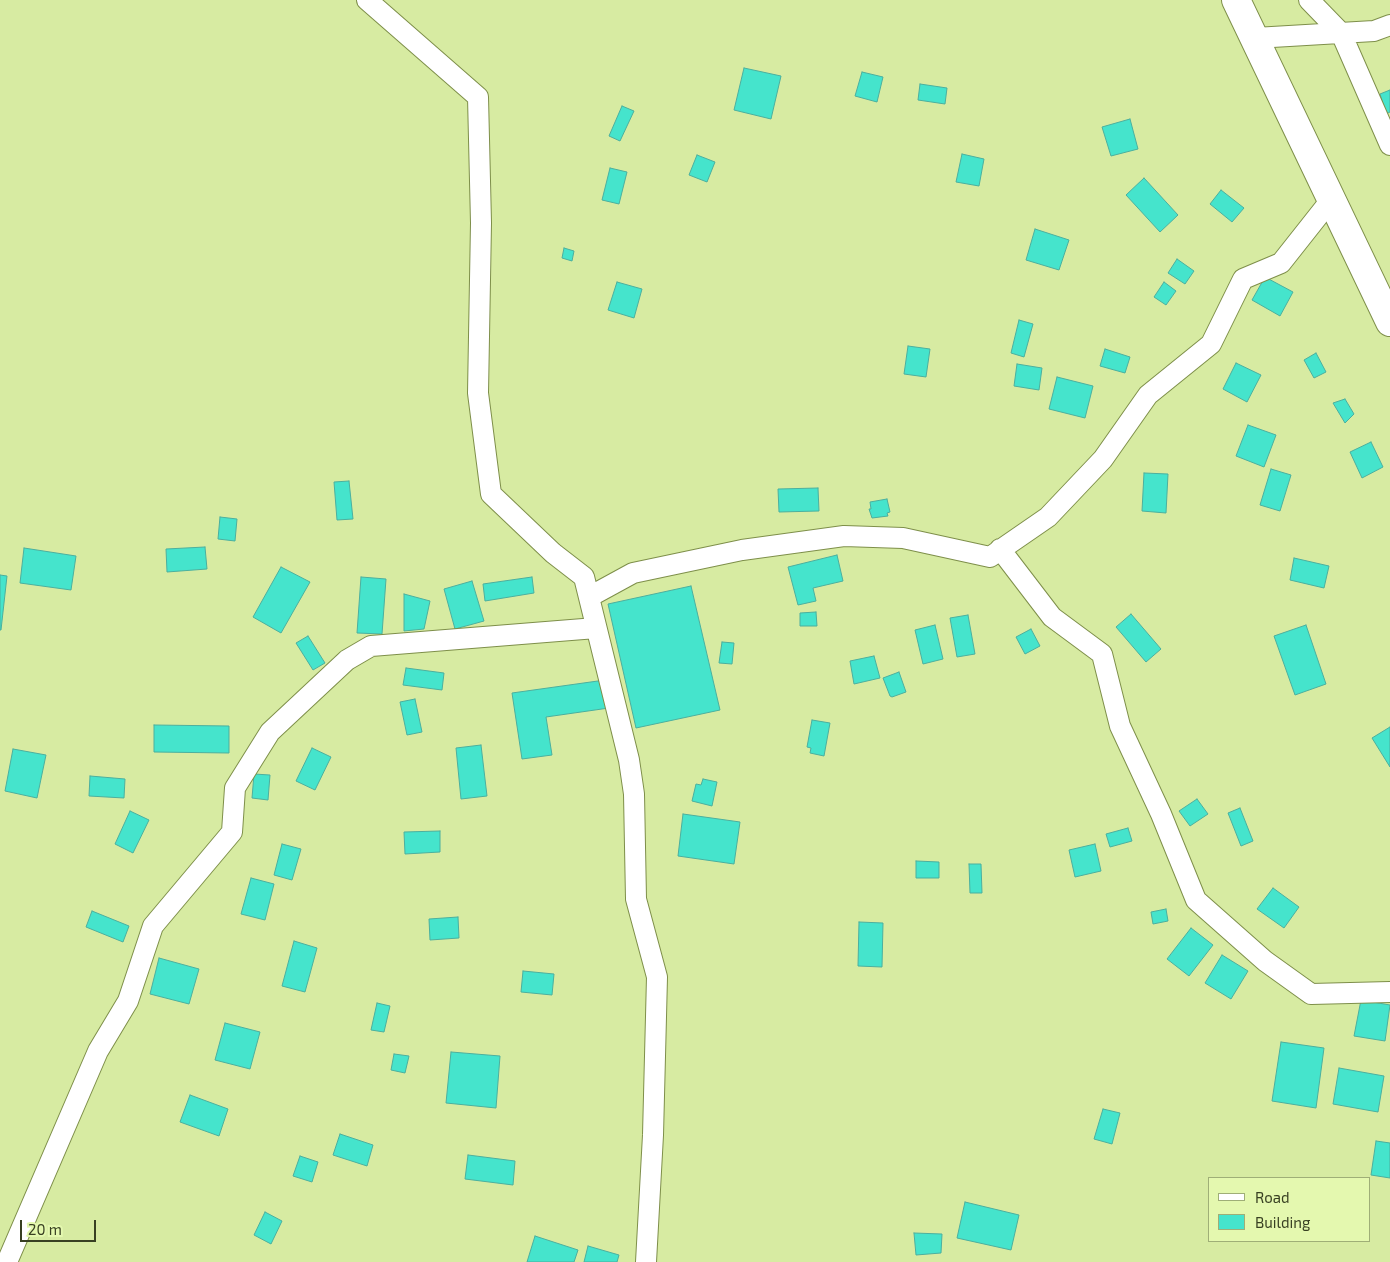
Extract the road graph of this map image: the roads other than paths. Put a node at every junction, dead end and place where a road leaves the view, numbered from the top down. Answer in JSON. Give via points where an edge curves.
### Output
{"nodes":[{"id":1,"x":367,"y":0,"type":"edge"},
{"id":2,"x":1236,"y":0,"type":"edge"},
{"id":3,"x":1309,"y":0,"type":"edge"},
{"id":4,"x":1390,"y":25,"type":"edge"},
{"id":5,"x":1341,"y":33,"type":"junction"},
{"id":6,"x":1255,"y":38,"type":"junction"},
{"id":7,"x":1390,"y":145,"type":"edge"},
{"id":8,"x":1330,"y":201,"type":"junction"},
{"id":9,"x":1390,"y":322,"type":"edge"},
{"id":10,"x":1000,"y":549,"type":"junction"},
{"id":11,"x":588,"y":597,"type":"junction"},
{"id":12,"x":596,"y":628,"type":"junction"},
{"id":13,"x":1390,"y":992,"type":"edge"},
{"id":14,"x":7,"y":1262,"type":"edge"},
{"id":15,"x":646,"y":1262,"type":"edge"}],
"edges":[{"from":1,"to":11,"type":"street","via":[[478,97],[481,223],[478,393],[491,494],[553,553],[584,577]]},
{"from":2,"to":6,"type":"main road"},
{"from":3,"to":5,"type":"street"},
{"from":4,"to":5,"type":"street","via":[[1374,31]]},
{"from":5,"to":6,"type":"street"},
{"from":5,"to":7,"type":"street"},
{"from":6,"to":8,"type":"main road"},
{"from":8,"to":9,"type":"main road"},
{"from":8,"to":10,"type":"street","via":[[1281,263],[1243,279],[1211,344],[1148,395],[1103,459],[1048,517]]},
{"from":10,"to":11,"type":"street","via":[[990,556],[903,538],[844,536],[742,550],[633,573]]},
{"from":10,"to":13,"type":"street","via":[[1052,617],[1102,654],[1120,726],[1162,814],[1196,900],[1265,961],[1312,994]]},
{"from":11,"to":12,"type":"street"},
{"from":12,"to":14,"type":"street","via":[[371,646],[347,660],[270,732],[235,788],[232,832],[152,926],[128,1001],[98,1051]]},
{"from":12,"to":15,"type":"street","via":[[629,760],[634,794],[636,899],[657,977]]}]}
